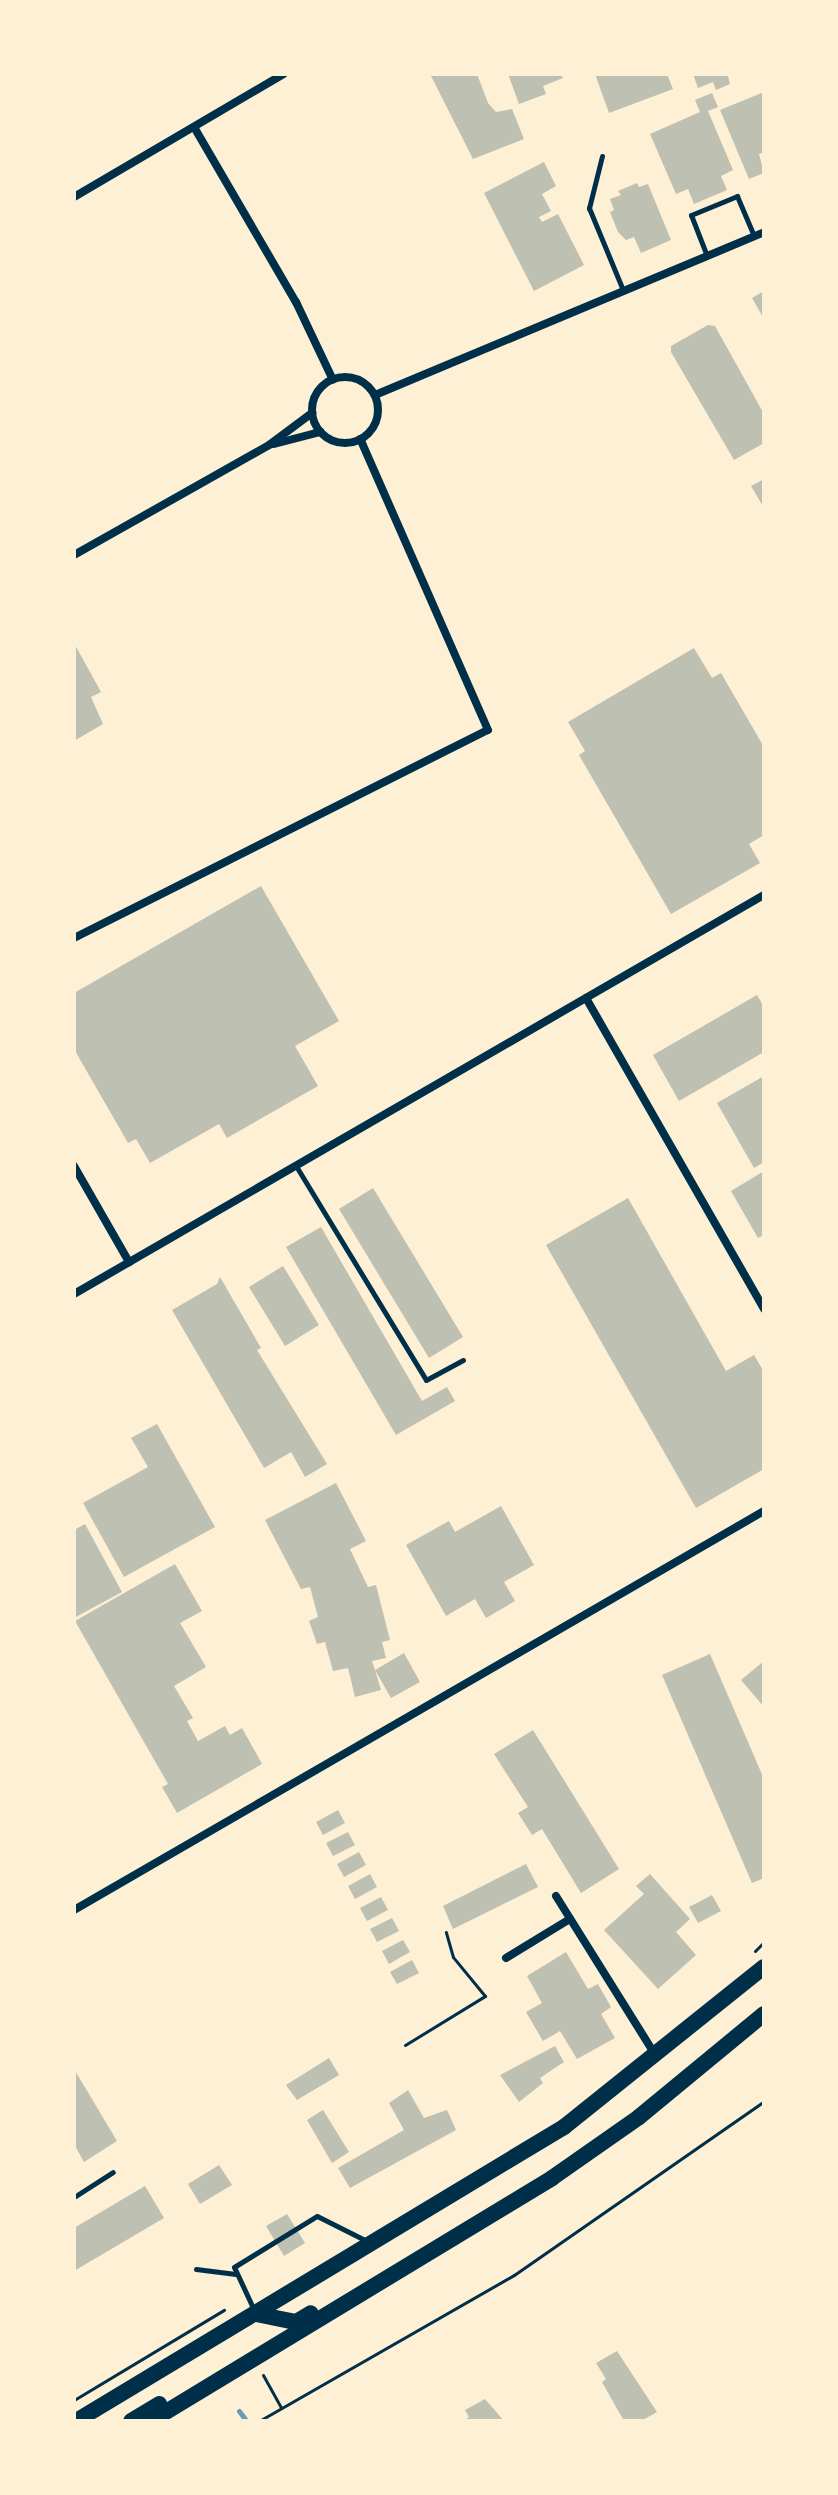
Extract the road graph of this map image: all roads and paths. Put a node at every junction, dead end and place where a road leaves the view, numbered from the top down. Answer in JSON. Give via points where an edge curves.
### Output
{"nodes":[{"id":1,"x":284,"y":74,"type":"edge"},
{"id":2,"x":194,"y":127,"type":"junction"},
{"id":3,"x":602,"y":156,"type":"dead end"},
{"id":4,"x":74,"y":197,"type":"edge"},
{"id":5,"x":764,"y":232,"type":"edge"},
{"id":6,"x":754,"y":236,"type":"junction"},
{"id":7,"x":707,"y":256,"type":"junction"},
{"id":8,"x":623,"y":291,"type":"junction"},
{"id":9,"x":333,"y":380,"type":"junction"},
{"id":10,"x":375,"y":395,"type":"junction"},
{"id":11,"x":312,"y":413,"type":"junction"},
{"id":12,"x":320,"y":432,"type":"junction"},
{"id":13,"x":360,"y":439,"type":"junction"},
{"id":14,"x":269,"y":445,"type":"junction"},
{"id":15,"x":74,"y":555,"type":"edge"},
{"id":16,"x":764,"y":895,"type":"edge"},
{"id":17,"x":74,"y":938,"type":"edge"},
{"id":18,"x":586,"y":998,"type":"junction"},
{"id":19,"x":74,"y":1166,"type":"edge"},
{"id":20,"x":296,"y":1166,"type":"junction"},
{"id":21,"x":129,"y":1262,"type":"junction"},
{"id":22,"x":74,"y":1294,"type":"edge"},
{"id":23,"x":764,"y":1309,"type":"edge"},
{"id":24,"x":463,"y":1360,"type":"dead end"},
{"id":25,"x":764,"y":1511,"type":"edge"},
{"id":26,"x":556,"y":1896,"type":"dead end"},
{"id":27,"x":74,"y":1910,"type":"edge"},
{"id":28,"x":570,"y":1919,"type":"junction"},
{"id":29,"x":446,"y":1932,"type":"dead end"},
{"id":30,"x":506,"y":1958,"type":"dead end"},
{"id":31,"x":764,"y":1967,"type":"edge"},
{"id":32,"x":764,"y":2014,"type":"edge"},
{"id":33,"x":405,"y":2045,"type":"dead end"},
{"id":34,"x":657,"y":2057,"type":"junction"},
{"id":35,"x":764,"y":2101,"type":"edge"},
{"id":36,"x":113,"y":2172,"type":"dead end"},
{"id":37,"x":74,"y":2197,"type":"edge"},
{"id":38,"x":374,"y":2244,"type":"junction"},
{"id":39,"x":196,"y":2269,"type":"dead end"},
{"id":40,"x":406,"y":2269,"type":"junction"},
{"id":41,"x":236,"y":2274,"type":"junction"},
{"id":42,"x":256,"y":2314,"type":"junction"},
{"id":43,"x":233,"y":2372,"type":"junction"},
{"id":44,"x":76,"y":2421,"type":"edge"},
{"id":45,"x":131,"y":2421,"type":"edge"},
{"id":46,"x":151,"y":2421,"type":"edge"},
{"id":47,"x":259,"y":2421,"type":"edge"}],
"edges":[{"from":1,"to":2,"type":"street"},
{"from":2,"to":4,"type":"street"},
{"from":2,"to":9,"type":"street","via":[[296,302]]},
{"from":3,"to":8,"type":"lane","via":[[589,208]]},
{"from":5,"to":6,"type":"street"},
{"from":6,"to":7,"type":"street"},
{"from":6,"to":7,"type":"lane","via":[[737,196],[691,215]]},
{"from":7,"to":8,"type":"street"},
{"from":8,"to":10,"type":"street"},
{"from":9,"to":10,"type":"street","via":[[361,381]]},
{"from":9,"to":11,"type":"street","via":[[317,393]]},
{"from":10,"to":13,"type":"street","via":[[378,416]]},
{"from":11,"to":12,"type":"street"},
{"from":11,"to":14,"type":"street"},
{"from":12,"to":13,"type":"street","via":[[339,442]]},
{"from":12,"to":14,"type":"street"},
{"from":13,"to":17,"type":"street","via":[[488,730]]},
{"from":14,"to":15,"type":"street"},
{"from":16,"to":18,"type":"street"},
{"from":18,"to":20,"type":"street"},
{"from":18,"to":23,"type":"street"},
{"from":19,"to":21,"type":"street"},
{"from":20,"to":21,"type":"street"},
{"from":20,"to":24,"type":"lane","via":[[426,1380]]},
{"from":21,"to":22,"type":"street"},
{"from":25,"to":27,"type":"street"},
{"from":26,"to":28,"type":"street"},
{"from":28,"to":30,"type":"street"},
{"from":28,"to":34,"type":"street"},
{"from":29,"to":33,"type":"path","via":[[453,1957],[485,1996]]},
{"from":31,"to":34,"type":"highway"},
{"from":32,"to":40,"type":"highway","via":[[639,2117]]},
{"from":34,"to":38,"type":"highway","via":[[564,2127]]},
{"from":35,"to":47,"type":"path","via":[[514,2275]]},
{"from":36,"to":37,"type":"lane"},
{"from":38,"to":41,"type":"lane","via":[[317,2216],[234,2267]]},
{"from":38,"to":42,"type":"highway"},
{"from":39,"to":41,"type":"lane"},
{"from":40,"to":42,"type":"highway","via":[[370,2277],[296,2322]]},
{"from":40,"to":43,"type":"highway"},
{"from":41,"to":42,"type":"lane"},
{"from":42,"to":44,"type":"highway"},
{"from":43,"to":45,"type":"highway","via":[[207,2376]]},
{"from":43,"to":46,"type":"highway"}]}
